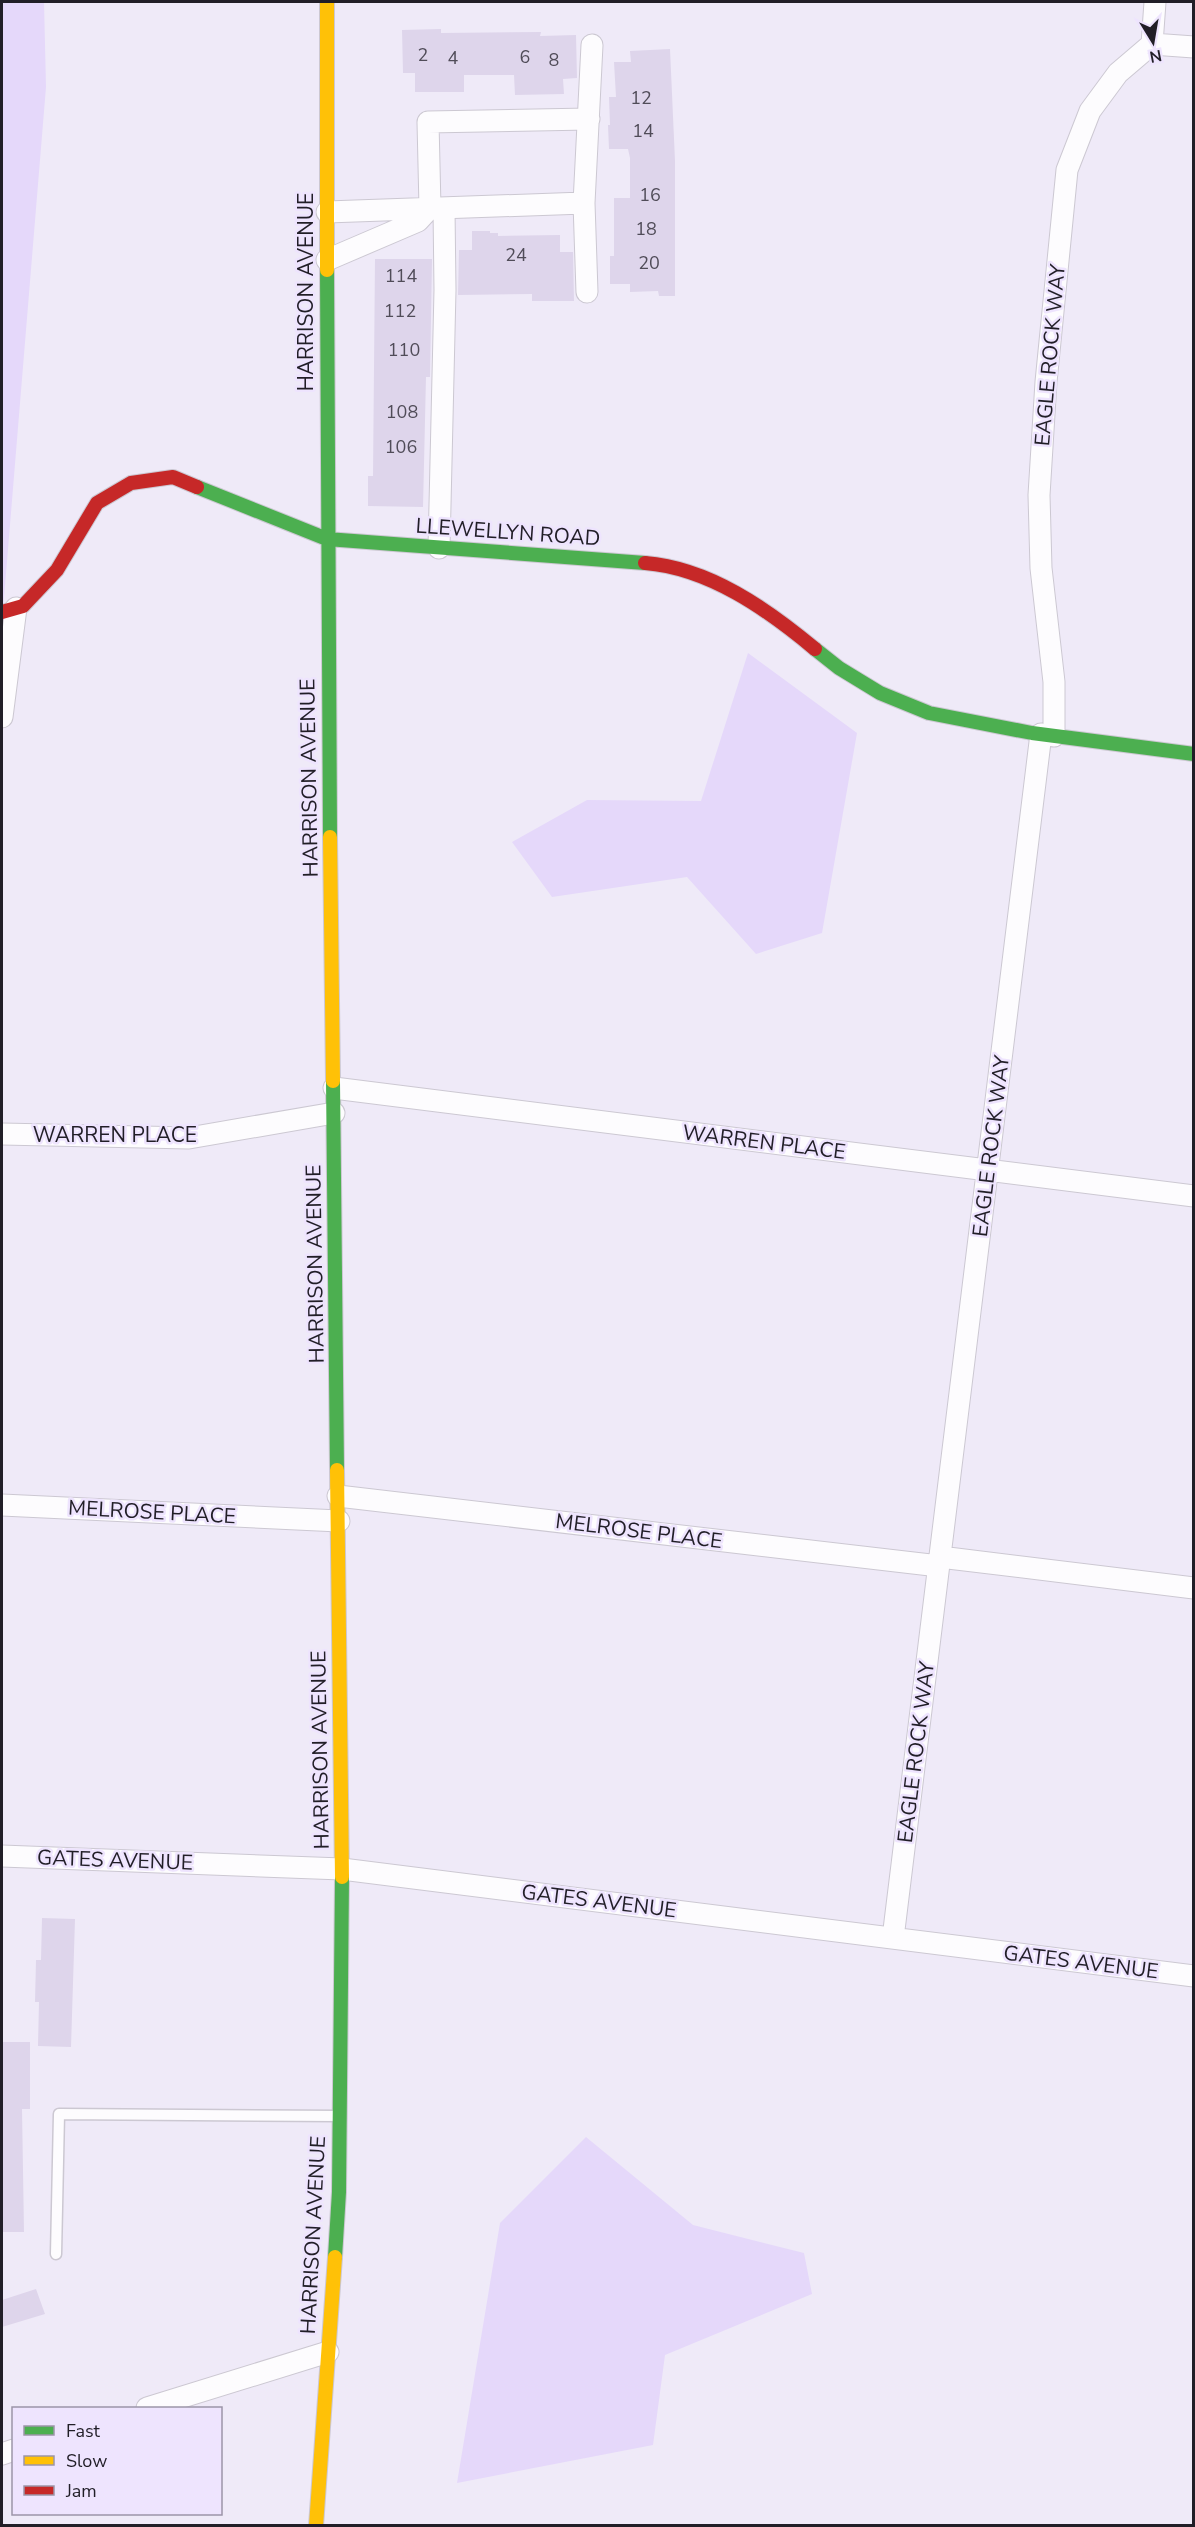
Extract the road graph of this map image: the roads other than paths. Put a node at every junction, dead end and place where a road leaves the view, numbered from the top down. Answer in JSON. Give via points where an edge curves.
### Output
{"nodes":[{"id":1,"x":327,"y":2,"type":"edge"},
{"id":2,"x":1155,"y":2,"type":"edge"},
{"id":3,"x":1152,"y":44,"type":"junction"},
{"id":4,"x":592,"y":45,"type":"dead end"},
{"id":5,"x":1194,"y":46,"type":"edge"},
{"id":6,"x":589,"y":119,"type":"junction"},
{"id":7,"x":584,"y":203,"type":"junction"},
{"id":8,"x":437,"y":208,"type":"junction"},
{"id":9,"x":327,"y":212,"type":"junction"},
{"id":10,"x":327,"y":260,"type":"junction"},
{"id":11,"x":587,"y":292,"type":"dead end"},
{"id":12,"x":327,"y":539,"type":"junction"},
{"id":13,"x":439,"y":548,"type":"junction"},
{"id":14,"x":9,"y":610,"type":"edge"},
{"id":15,"x":2,"y":717,"type":"edge"},
{"id":16,"x":1048,"y":735,"type":"junction"},
{"id":17,"x":1194,"y":754,"type":"edge"},
{"id":18,"x":334,"y":1088,"type":"junction"},
{"id":19,"x":334,"y":1113,"type":"junction"},
{"id":20,"x":2,"y":1134,"type":"edge"},
{"id":21,"x":988,"y":1170,"type":"junction"},
{"id":22,"x":1194,"y":1196,"type":"edge"},
{"id":23,"x":338,"y":1496,"type":"junction"},
{"id":24,"x":2,"y":1505,"type":"edge"},
{"id":25,"x":339,"y":1521,"type":"junction"},
{"id":26,"x":940,"y":1562,"type":"junction"},
{"id":27,"x":1194,"y":1588,"type":"edge"},
{"id":28,"x":2,"y":1856,"type":"edge"},
{"id":29,"x":342,"y":1869,"type":"junction"},
{"id":30,"x":893,"y":1938,"type":"junction"},
{"id":31,"x":1194,"y":1976,"type":"edge"},
{"id":32,"x":340,"y":2116,"type":"junction"},
{"id":33,"x":56,"y":2254,"type":"dead end"},
{"id":34,"x":328,"y":2352,"type":"junction"},
{"id":35,"x":153,"y":2407,"type":"edge"},
{"id":36,"x":316,"y":2526,"type":"edge"}],
"edges":[{"from":1,"to":9,"type":"street","name":"HARRISON AVENUE"},
{"from":2,"to":3,"type":"street"},
{"from":3,"to":5,"type":"street"},
{"from":3,"to":16,"type":"street","name":"EAGLE ROCK WAY","via":[[1118,73],[1090,111],[1067,170],[1039,495],[1041,568],[1054,682]]},
{"from":4,"to":6,"type":"street"},
{"from":6,"to":7,"type":"street"},
{"from":6,"to":8,"type":"street","via":[[428,122]]},
{"from":7,"to":8,"type":"street"},
{"from":7,"to":11,"type":"street"},
{"from":8,"to":9,"type":"street"},
{"from":8,"to":10,"type":"street"},
{"from":8,"to":13,"type":"street","via":[[445,301]]},
{"from":9,"to":10,"type":"street","name":"HARRISON AVENUE"},
{"from":10,"to":12,"type":"street","name":"HARRISON AVENUE"},
{"from":12,"to":13,"type":"street","name":"LLEWELLYN ROAD"},
{"from":12,"to":14,"type":"street","name":"LLEWELLYN ROAD","via":[[173,477],[131,483],[97,503],[57,570],[23,606]]},
{"from":12,"to":18,"type":"street","name":"HARRISON AVENUE"},
{"from":13,"to":16,"type":"street","name":"LLEWELLYN ROAD","via":[[665,565],[724,587],[775,616],[839,668],[880,693],[929,712]]},
{"from":14,"to":15,"type":"street"},
{"from":16,"to":17,"type":"street","name":"LLEWELLYN ROAD"},
{"from":16,"to":21,"type":"street","name":"EAGLE ROCK WAY"},
{"from":18,"to":19,"type":"street","name":"HARRISON AVENUE"},
{"from":18,"to":21,"type":"street","name":"WARREN PLACE"},
{"from":19,"to":20,"type":"street","name":"WARREN PLACE","via":[[189,1138]]},
{"from":19,"to":23,"type":"street","name":"HARRISON AVENUE"},
{"from":21,"to":22,"type":"street","name":"WARREN PLACE"},
{"from":21,"to":26,"type":"street","name":"EAGLE ROCK WAY"},
{"from":23,"to":25,"type":"street","name":"HARRISON AVENUE"},
{"from":23,"to":26,"type":"street","name":"MELROSE PLACE"},
{"from":24,"to":25,"type":"street","name":"MELROSE PLACE"},
{"from":25,"to":29,"type":"street","name":"HARRISON AVENUE"},
{"from":26,"to":27,"type":"street","name":"MELROSE PLACE"},
{"from":26,"to":30,"type":"street","name":"EAGLE ROCK WAY"},
{"from":28,"to":29,"type":"street","name":"GATES AVENUE"},
{"from":29,"to":30,"type":"street","name":"GATES AVENUE"},
{"from":29,"to":32,"type":"street","name":"HARRISON AVENUE"},
{"from":30,"to":31,"type":"street","name":"GATES AVENUE"},
{"from":32,"to":33,"type":"lane","via":[[59,2114]]},
{"from":32,"to":34,"type":"street","name":"HARRISON AVENUE"},
{"from":34,"to":35,"type":"street"},
{"from":34,"to":36,"type":"street","name":"HARRISON AVENUE"}]}
